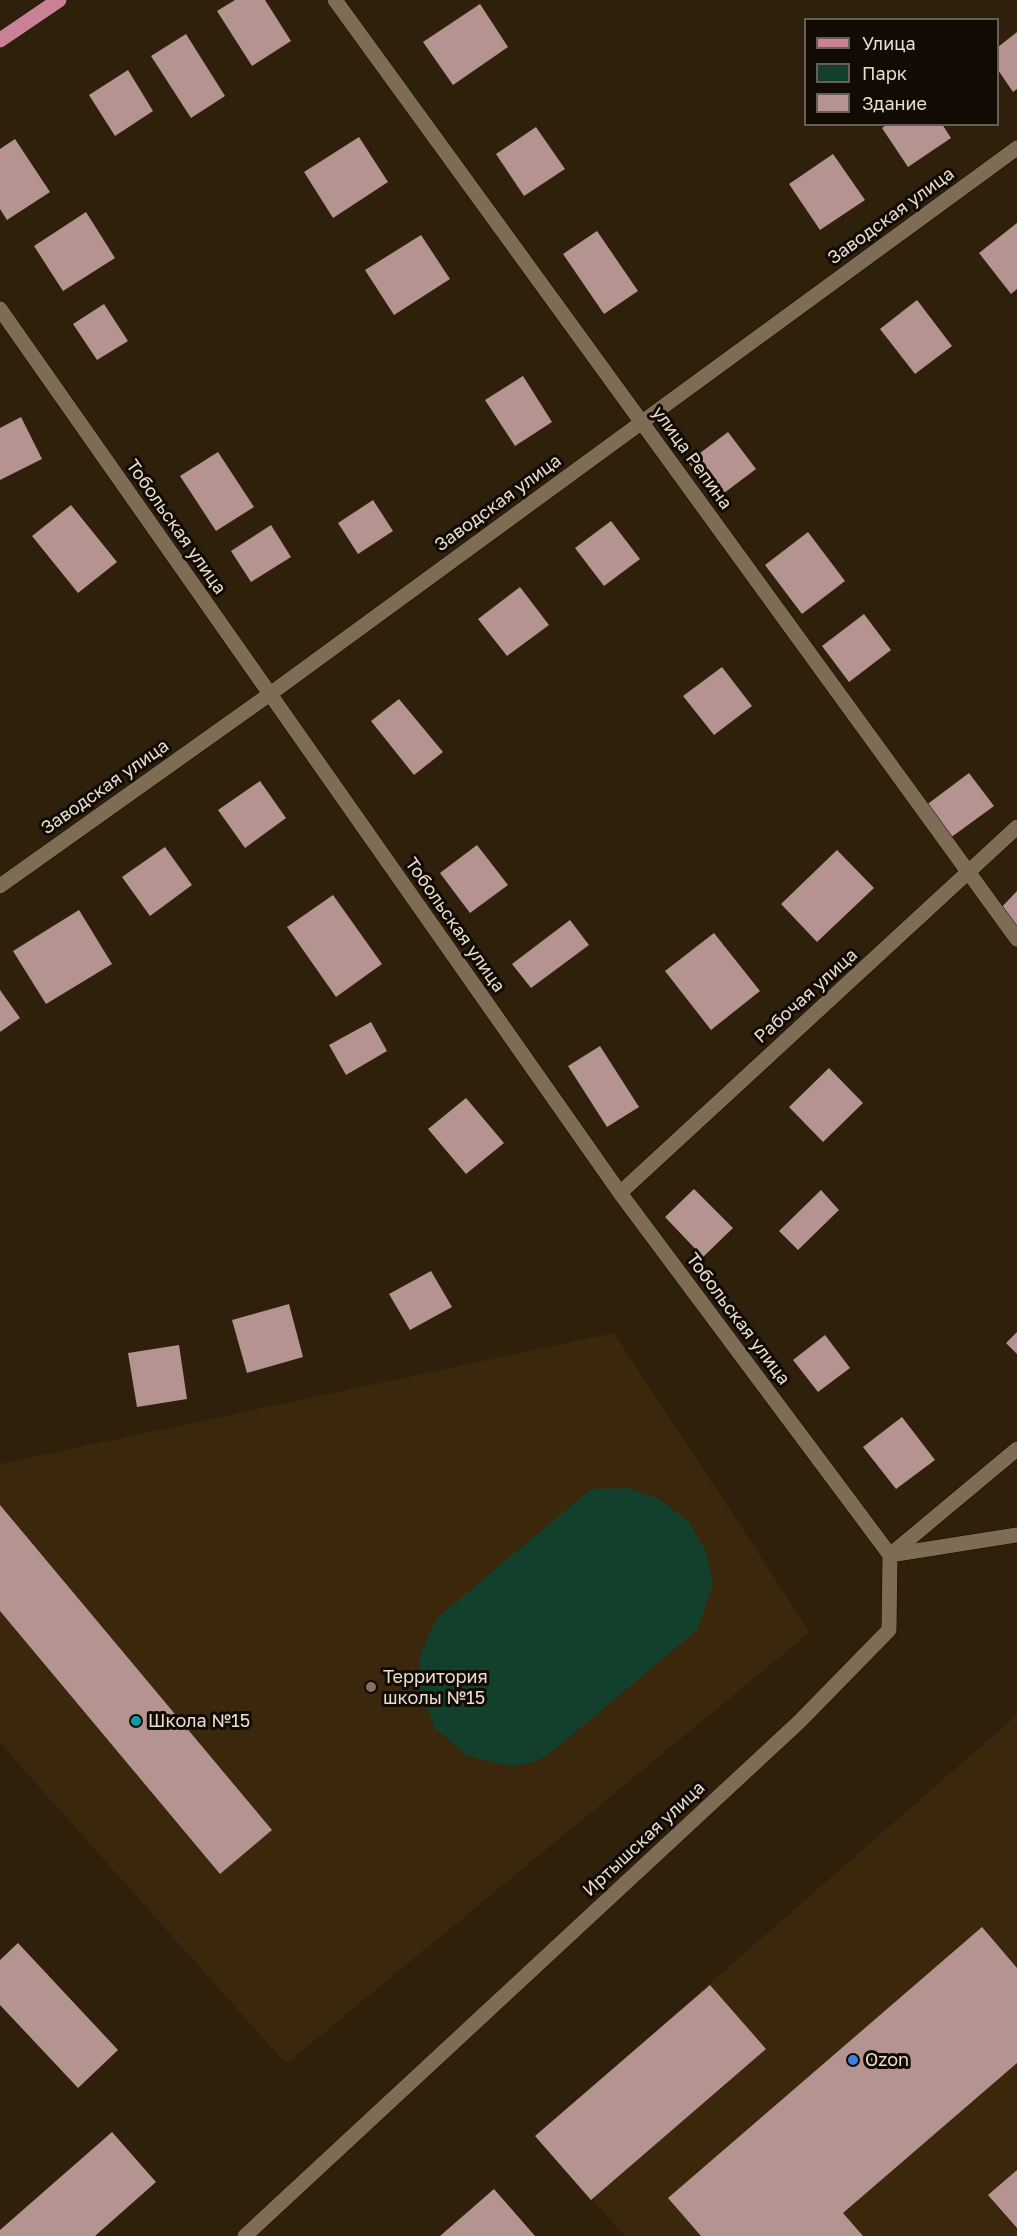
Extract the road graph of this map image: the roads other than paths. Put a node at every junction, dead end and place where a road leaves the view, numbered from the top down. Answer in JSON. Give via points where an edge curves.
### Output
{"nodes":[{"id":1,"x":59,"y":0,"type":"edge"},
{"id":2,"x":335,"y":0,"type":"edge"},
{"id":3,"x":0,"y":40,"type":"edge"},
{"id":4,"x":1017,"y":148,"type":"edge"},
{"id":5,"x":0,"y":309,"type":"edge"},
{"id":6,"x":642,"y":422,"type":"junction"},
{"id":7,"x":270,"y":694,"type":"junction"},
{"id":8,"x":1017,"y":827,"type":"edge"},
{"id":9,"x":969,"y":873,"type":"junction"},
{"id":10,"x":0,"y":886,"type":"edge"},
{"id":11,"x":1017,"y":939,"type":"edge"},
{"id":12,"x":620,"y":1193,"type":"junction"},
{"id":13,"x":1017,"y":1449,"type":"edge"},
{"id":14,"x":1017,"y":1535,"type":"edge"},
{"id":15,"x":890,"y":1555,"type":"junction"},
{"id":16,"x":245,"y":2236,"type":"edge"}],
"edges":[{"from":1,"to":3,"type":"main road"},
{"from":2,"to":6,"type":"street","name":"улица Репина"},
{"from":4,"to":6,"type":"street","name":"Заводская улица"},
{"from":5,"to":7,"type":"street","name":"Тобольская улица"},
{"from":6,"to":7,"type":"street","name":"Заводская улица"},
{"from":6,"to":9,"type":"street","name":"улица Репина"},
{"from":7,"to":10,"type":"street","name":"Заводская улица"},
{"from":7,"to":12,"type":"street","name":"Тобольская улица"},
{"from":8,"to":9,"type":"street","name":"Рабочая улица"},
{"from":9,"to":11,"type":"street","name":"улица Репина"},
{"from":9,"to":12,"type":"street","name":"Рабочая улица"},
{"from":12,"to":15,"type":"street","name":"Тобольская улица"},
{"from":13,"to":15,"type":"street"},
{"from":14,"to":15,"type":"street"},
{"from":15,"to":16,"type":"street","name":"Иртышская улица","via":[[890,1630],[799,1722]]}]}
